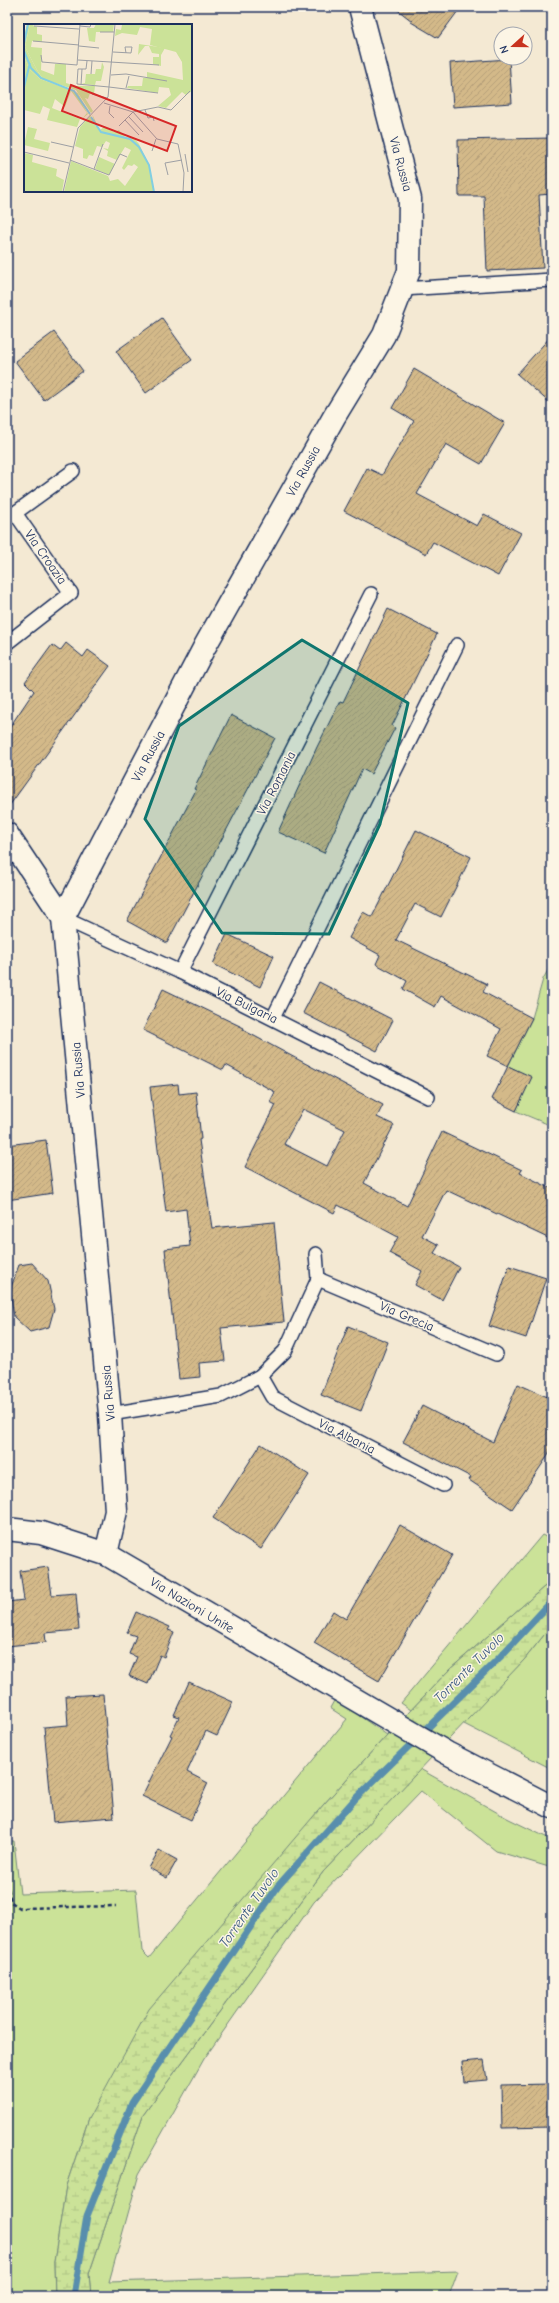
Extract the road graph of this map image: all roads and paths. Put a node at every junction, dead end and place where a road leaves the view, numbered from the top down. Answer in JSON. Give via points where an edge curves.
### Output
{"nodes":[{"id":1,"x":360,"y":7,"type":"edge"},
{"id":2,"x":552,"y":280,"type":"edge"},
{"id":3,"x":402,"y":288,"type":"junction"},
{"id":4,"x":73,"y":471,"type":"dead end"},
{"id":5,"x":371,"y":594,"type":"dead end"},
{"id":6,"x":7,"y":643,"type":"edge"},
{"id":7,"x":457,"y":645,"type":"dead end"},
{"id":8,"x":7,"y":834,"type":"edge"},
{"id":9,"x":63,"y":918,"type":"junction"},
{"id":10,"x":180,"y":972,"type":"junction"},
{"id":11,"x":273,"y":1018,"type":"junction"},
{"id":12,"x":428,"y":1097,"type":"dead end"},
{"id":13,"x":316,"y":1254,"type":"dead end"},
{"id":14,"x":318,"y":1279,"type":"junction"},
{"id":15,"x":496,"y":1354,"type":"dead end"},
{"id":16,"x":260,"y":1376,"type":"junction"},
{"id":17,"x":110,"y":1414,"type":"junction"},
{"id":18,"x":443,"y":1485,"type":"dead end"},
{"id":19,"x":7,"y":1529,"type":"edge"},
{"id":20,"x":106,"y":1554,"type":"junction"},
{"id":21,"x":552,"y":1807,"type":"edge"},
{"id":22,"x":7,"y":1882,"type":"edge"},
{"id":23,"x":116,"y":1906,"type":"dead end"}],
"edges":[{"from":1,"to":3,"type":"street","name":"Via Russia","via":[[410,199],[409,272]]},
{"from":2,"to":3,"type":"lane"},
{"from":3,"to":9,"type":"street","name":"Via Russia","via":[[384,335],[334,416],[205,646]]},
{"from":4,"to":6,"type":"lane","name":"Via Croazia","via":[[15,513],[71,593]]},
{"from":5,"to":10,"type":"lane","name":"Via Romania"},
{"from":7,"to":11,"type":"lane"},
{"from":8,"to":9,"type":"street"},
{"from":9,"to":10,"type":"lane","name":"Via Bulgaria"},
{"from":9,"to":17,"type":"street","name":"Via Russia"},
{"from":10,"to":11,"type":"lane","name":"Via Bulgaria"},
{"from":11,"to":12,"type":"lane","name":"Via Bulgaria"},
{"from":13,"to":14,"type":"lane"},
{"from":14,"to":15,"type":"lane","name":"Via Grecia"},
{"from":14,"to":16,"type":"lane","via":[[285,1351]]},
{"from":16,"to":17,"type":"lane","via":[[221,1396]]},
{"from":16,"to":18,"type":"lane","name":"Via Albania","via":[[272,1397]]},
{"from":17,"to":20,"type":"street","name":"Via Russia","via":[[116,1511]]},
{"from":19,"to":20,"type":"street","name":"Via Nazioni Unite","via":[[41,1533]]},
{"from":20,"to":21,"type":"street","name":"Via Nazioni Unite","via":[[447,1753]]},
{"from":22,"to":23,"type":"path","via":[[11,1902],[20,1908]]}]}
